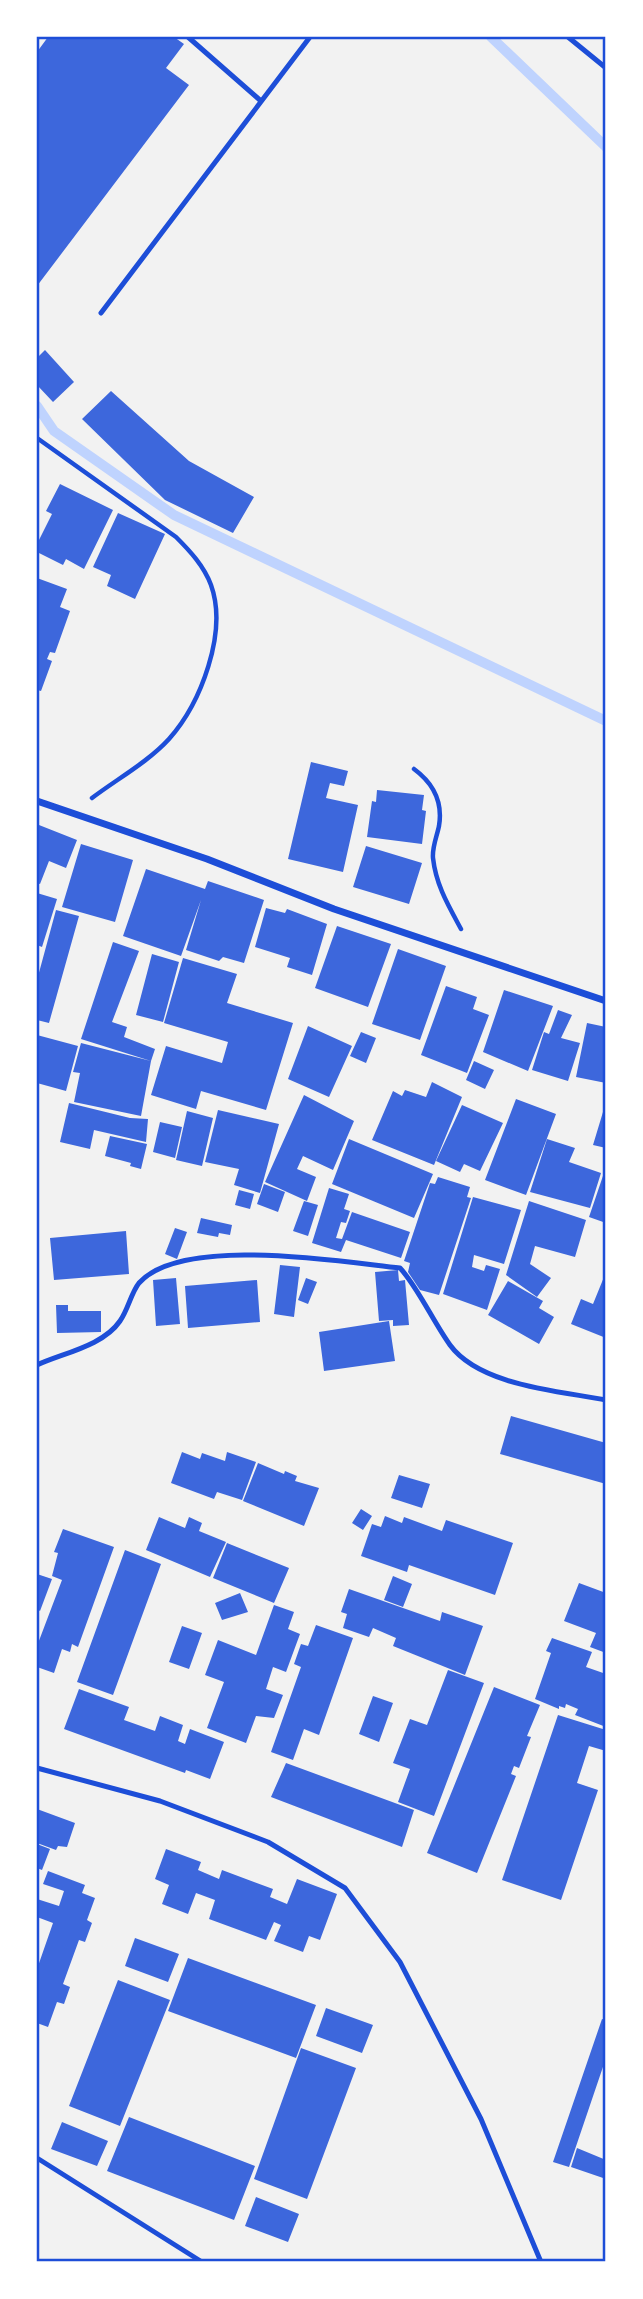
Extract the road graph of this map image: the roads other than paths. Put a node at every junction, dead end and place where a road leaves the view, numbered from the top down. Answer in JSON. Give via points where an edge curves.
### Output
{"nodes":[{"id":1,"x":188,"y":37,"type":"edge"},
{"id":2,"x":310,"y":37,"type":"edge"},
{"id":3,"x":568,"y":37,"type":"edge"},
{"id":4,"x":606,"y":68,"type":"edge"},
{"id":5,"x":261,"y":101,"type":"junction"},
{"id":6,"x":101,"y":313,"type":"dead end"},
{"id":7,"x":37,"y":801,"type":"edge"},
{"id":8,"x":606,"y":1002,"type":"edge"},
{"id":9,"x":37,"y":1365,"type":"edge"},
{"id":10,"x":606,"y":1400,"type":"edge"},
{"id":11,"x":37,"y":1768,"type":"edge"},
{"id":12,"x":37,"y":2158,"type":"edge"},
{"id":13,"x":202,"y":2262,"type":"edge"},
{"id":14,"x":541,"y":2262,"type":"edge"}],
"edges":[{"from":1,"to":5,"type":"lane"},
{"from":2,"to":5,"type":"lane"},
{"from":3,"to":4,"type":"lane"},
{"from":5,"to":6,"type":"lane"},
{"from":7,"to":8,"type":"street"},
{"from":9,"to":10,"type":"lane","via":[[105,1337],[120,1322],[140,1282],[163,1268],[220,1258],[292,1254],[400,1268],[453,1349],[486,1373],[509,1382]]},
{"from":11,"to":14,"type":"lane","via":[[160,1801],[268,1842],[345,1888],[400,1962],[481,2119]]},
{"from":12,"to":13,"type":"lane"}]}
